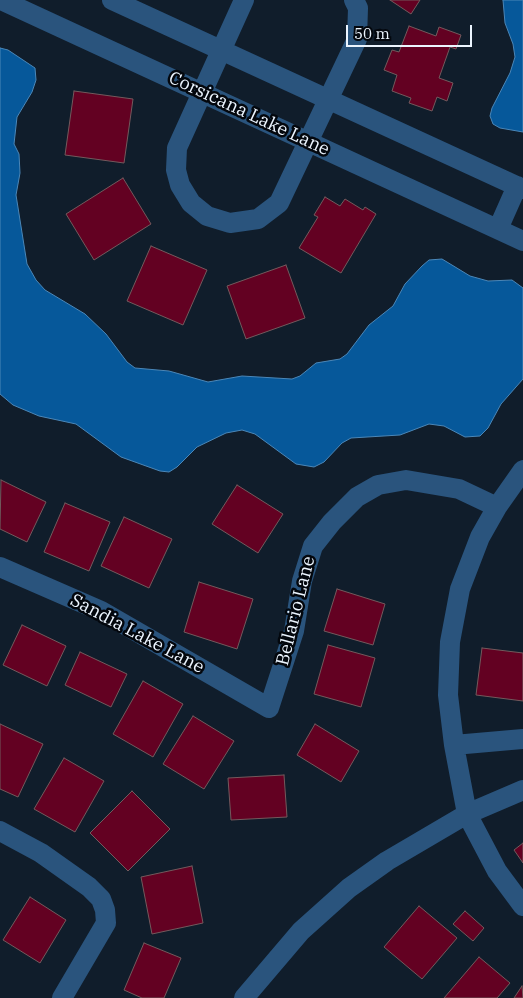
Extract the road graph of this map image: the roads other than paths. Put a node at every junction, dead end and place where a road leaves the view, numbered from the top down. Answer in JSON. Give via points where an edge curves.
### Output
{"nodes":[{"id":1,"x":1,"y":0,"type":"edge"},
{"id":2,"x":112,"y":0,"type":"edge"},
{"id":3,"x":244,"y":0,"type":"edge"},
{"id":4,"x":354,"y":0,"type":"edge"},
{"id":5,"x":221,"y":50,"type":"junction"},
{"id":6,"x":202,"y":92,"type":"junction"},
{"id":7,"x":328,"y":99,"type":"junction"},
{"id":8,"x":309,"y":142,"type":"junction"},
{"id":9,"x":520,"y":187,"type":"edge"},
{"id":10,"x":498,"y":229,"type":"junction"},
{"id":11,"x":523,"y":241,"type":"edge"},
{"id":12,"x":523,"y":470,"type":"edge"},
{"id":13,"x":497,"y":507,"type":"junction"},
{"id":14,"x":0,"y":567,"type":"edge"},
{"id":15,"x":269,"y":708,"type":"joint"},
{"id":16,"x":523,"y":739,"type":"edge"},
{"id":17,"x":454,"y":745,"type":"junction"},
{"id":18,"x":523,"y":790,"type":"edge"},
{"id":19,"x":467,"y":814,"type":"junction"},
{"id":20,"x":0,"y":831,"type":"edge"},
{"id":21,"x":523,"y":906,"type":"edge"},
{"id":22,"x":62,"y":998,"type":"edge"},
{"id":23,"x":244,"y":998,"type":"edge"}],
"edges":[{"from":1,"to":6,"type":"street","name":"Corsicana Lake Lane"},
{"from":2,"to":5,"type":"street"},
{"from":3,"to":5,"type":"street"},
{"from":4,"to":7,"type":"street","via":[[358,8],[357,39]]},
{"from":5,"to":6,"type":"street"},
{"from":5,"to":7,"type":"street"},
{"from":6,"to":8,"type":"street","name":"Corsicana Lake Lane"},
{"from":6,"to":8,"type":"street","via":[[177,148],[176,170],[180,185],[191,203],[207,216],[230,223],[258,219],[279,203]]},
{"from":7,"to":8,"type":"street"},
{"from":7,"to":9,"type":"street"},
{"from":8,"to":10,"type":"street","name":"Corsicana Lake Lane"},
{"from":9,"to":10,"type":"street"},
{"from":10,"to":11,"type":"street","name":"Corsicana Lake Lane"},
{"from":12,"to":13,"type":"street"},
{"from":13,"to":15,"type":"street","name":"Bellario Lane","via":[[459,489],[406,480],[378,485],[357,498],[313,546],[302,581],[294,631]]},
{"from":13,"to":17,"type":"street","via":[[480,537],[460,589],[450,642],[448,694]]},
{"from":14,"to":15,"type":"street","name":"Sandia Lake Lane","via":[[101,611]]},
{"from":16,"to":17,"type":"street"},
{"from":17,"to":19,"type":"street"},
{"from":18,"to":19,"type":"street"},
{"from":19,"to":21,"type":"street","via":[[497,871]]},
{"from":19,"to":23,"type":"street","via":[[387,861],[349,888],[301,931]]},
{"from":20,"to":22,"type":"street","via":[[41,853],[101,899],[106,923]]}]}
